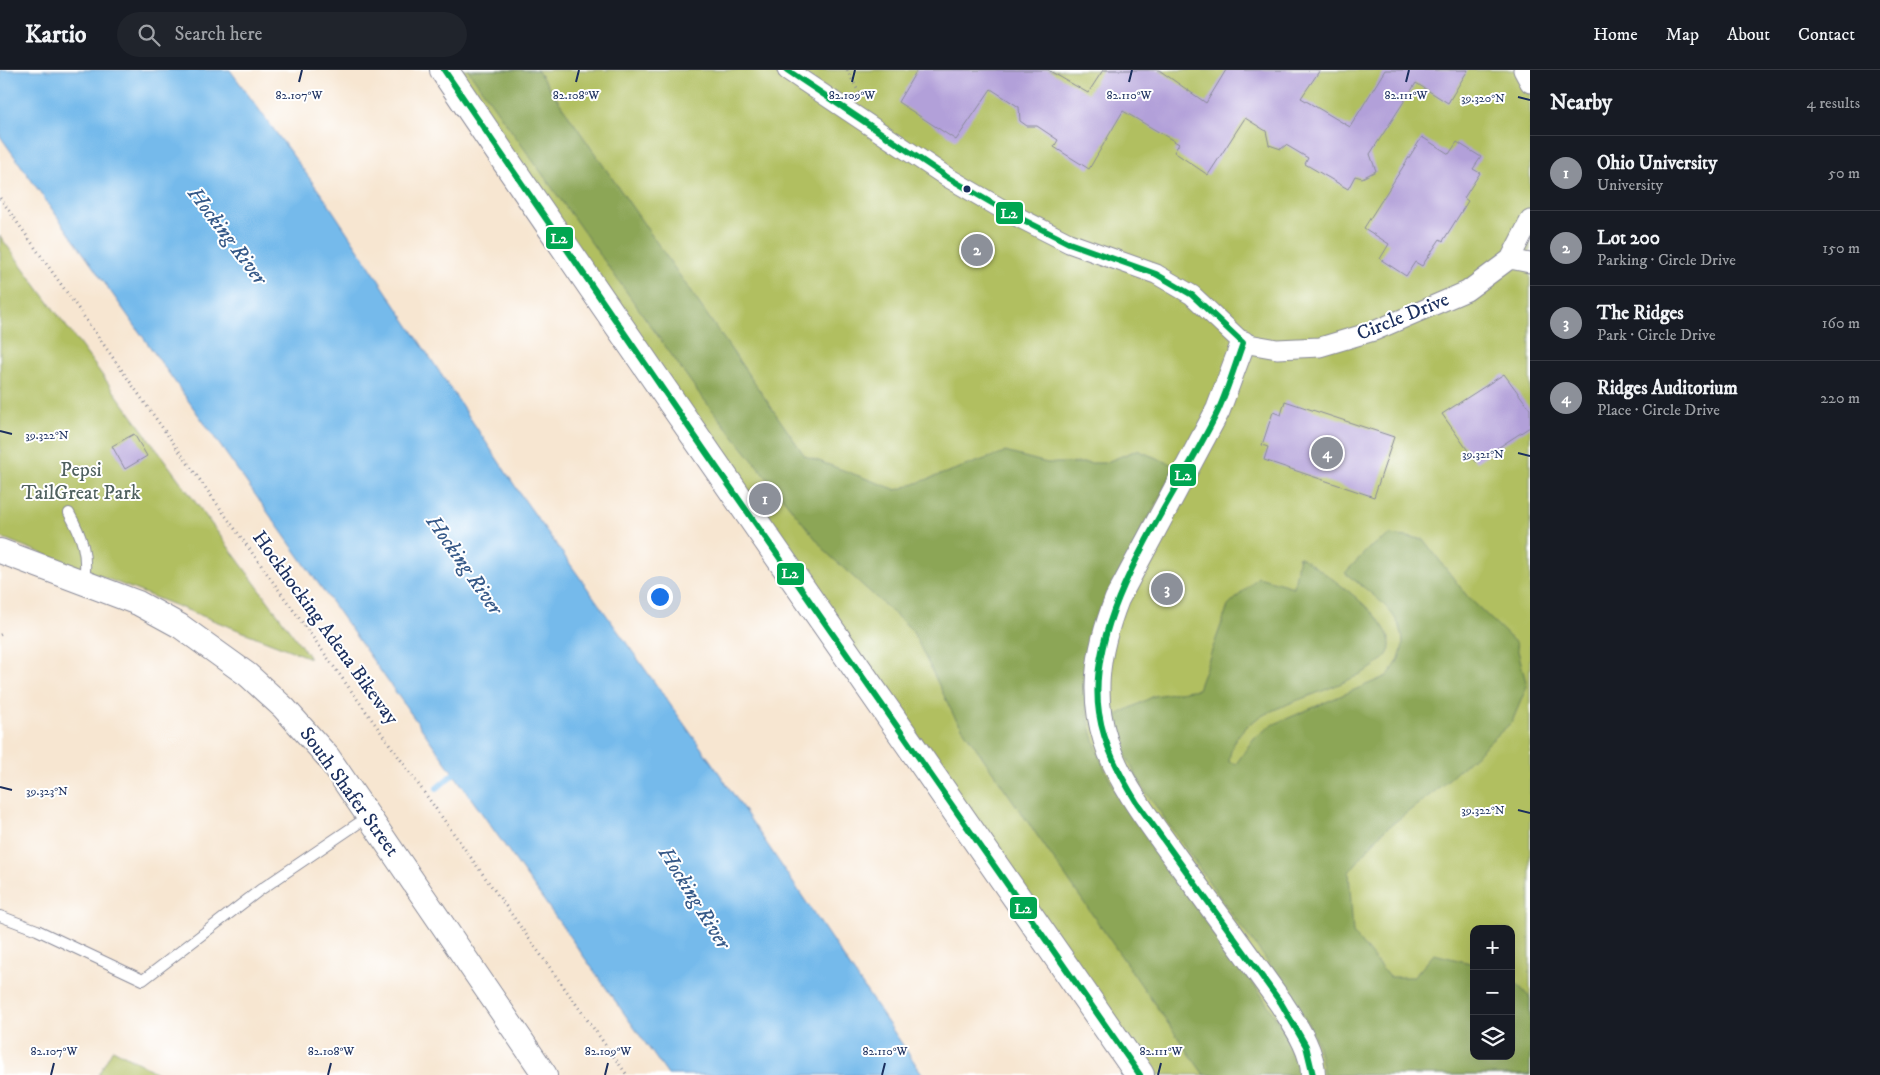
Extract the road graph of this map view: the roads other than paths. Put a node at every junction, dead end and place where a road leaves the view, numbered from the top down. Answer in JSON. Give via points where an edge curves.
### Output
{"nodes":[{"id":1,"x":444,"y":70,"type":"edge"},
{"id":2,"x":788,"y":70,"type":"edge"},
{"id":3,"x":1523,"y":70,"type":"edge"},
{"id":4,"x":1530,"y":83,"type":"edge"},
{"id":5,"x":1530,"y":220,"type":"edge"},
{"id":6,"x":1510,"y":259,"type":"junction"},
{"id":7,"x":1530,"y":263,"type":"edge"},
{"id":8,"x":1242,"y":343,"type":"junction"},
{"id":9,"x":69,"y":513,"type":"dead end"},
{"id":10,"x":0,"y":551,"type":"edge"},
{"id":11,"x":84,"y":581,"type":"junction"},
{"id":12,"x":369,"y":816,"type":"junction"},
{"id":13,"x":0,"y":916,"type":"edge"},
{"id":14,"x":545,"y":1075,"type":"edge"},
{"id":15,"x":1140,"y":1075,"type":"edge"},
{"id":16,"x":1313,"y":1075,"type":"edge"}],
"edges":[{"from":1,"to":15,"type":"main road","via":[[602,303]]},
{"from":2,"to":8,"type":"street","via":[[939,172],[1002,210],[1068,243],[1156,274],[1192,294]]},
{"from":3,"to":4,"type":"street"},
{"from":5,"to":6,"type":"street","name":"Circle Drive"},
{"from":6,"to":7,"type":"street"},
{"from":6,"to":8,"type":"street","name":"Circle Drive","via":[[1467,291],[1350,339],[1300,349]]},
{"from":8,"to":16,"type":"street","via":[[1218,410],[1117,599],[1098,657],[1098,702],[1108,752],[1121,779],[1281,1003],[1308,1051]]},
{"from":9,"to":11,"type":"lane","via":[[85,550]]},
{"from":10,"to":11,"type":"street","name":"South Shafer Street"},
{"from":11,"to":12,"type":"street","name":"South Shafer Street","via":[[138,603],[180,626],[248,675],[284,708],[328,757]]},
{"from":12,"to":13,"type":"lane","via":[[260,890],[143,980]]},
{"from":12,"to":14,"type":"street","name":"South Shafer Street"}]}
